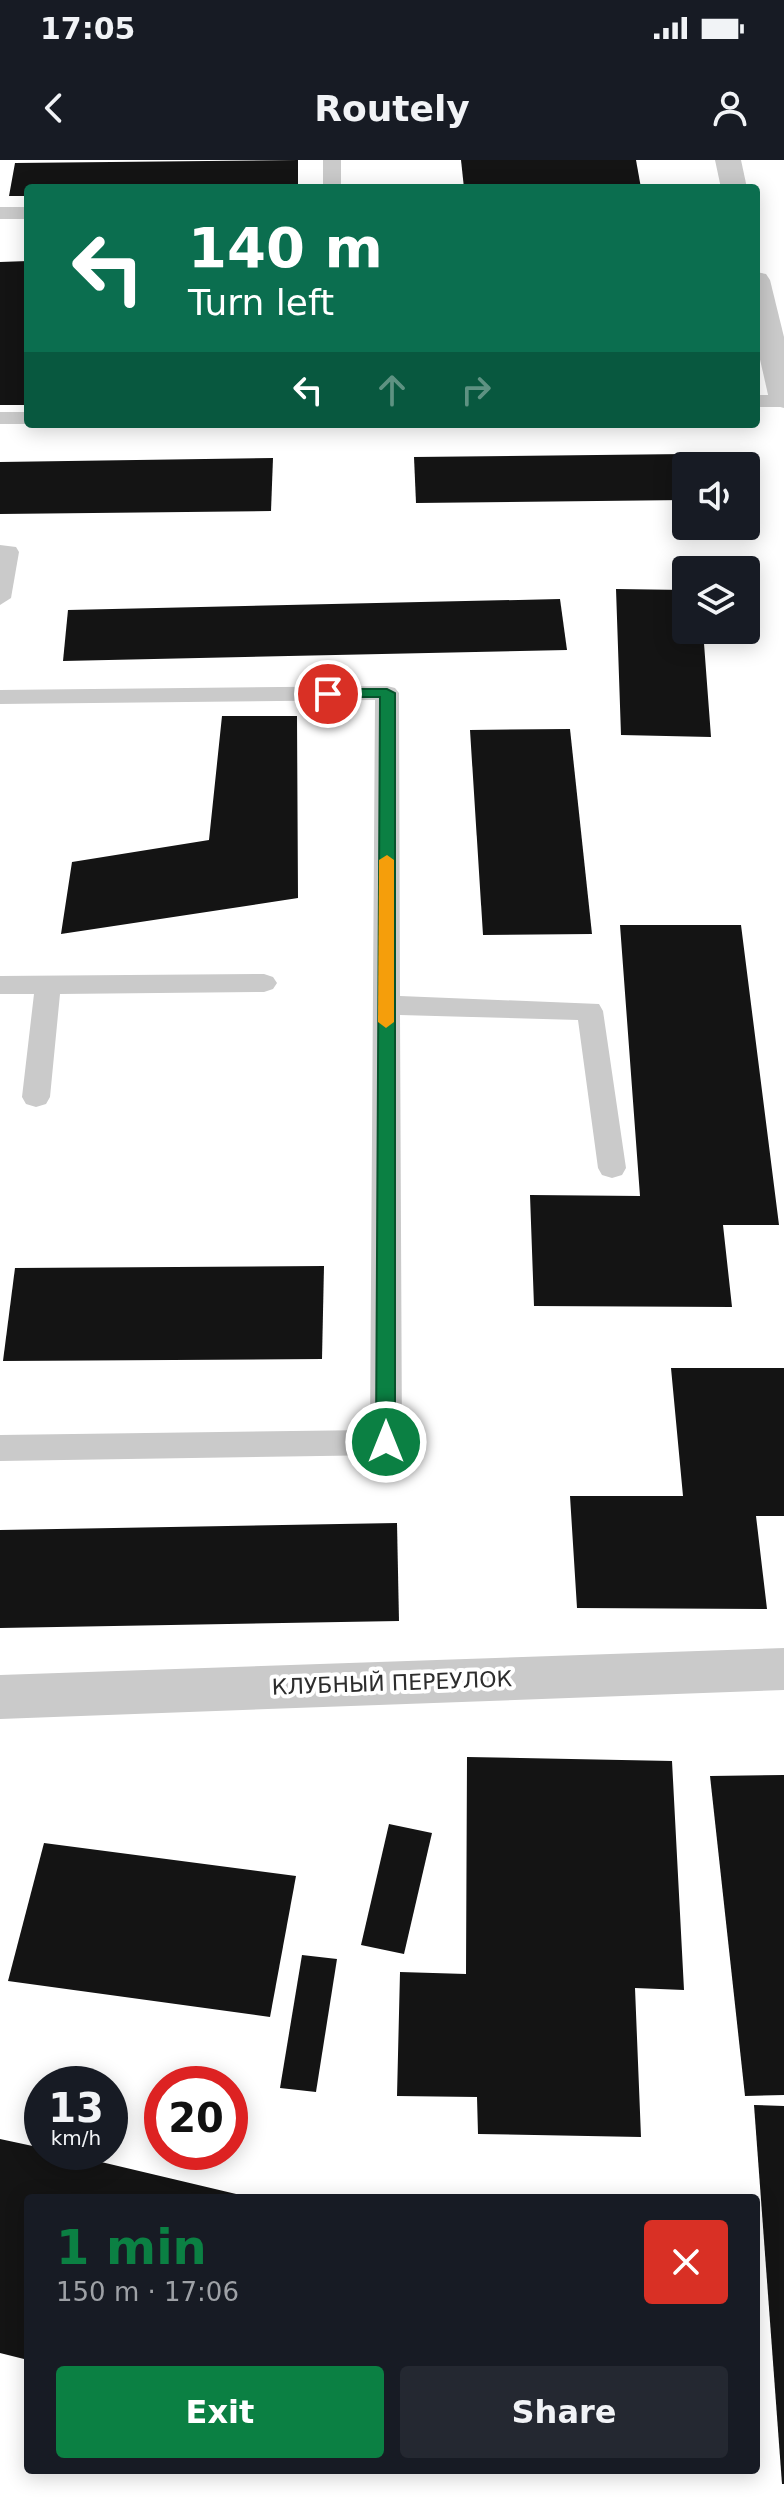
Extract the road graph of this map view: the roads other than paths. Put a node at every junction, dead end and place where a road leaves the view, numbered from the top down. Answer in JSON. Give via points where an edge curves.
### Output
{"nodes":[{"id":1,"x":332,"y":160,"type":"edge"},
{"id":2,"x":728,"y":160,"type":"edge"},
{"id":3,"x":332,"y":184,"type":"edge"},
{"id":4,"x":733,"y":184,"type":"edge"},
{"id":5,"x":0,"y":213,"type":"edge"},
{"id":6,"x":24,"y":213,"type":"edge"},
{"id":7,"x":760,"y":297,"type":"edge"},
{"id":8,"x":784,"y":400,"type":"edge"},
{"id":9,"x":760,"y":401,"type":"edge"},
{"id":10,"x":0,"y":418,"type":"edge"},
{"id":11,"x":24,"y":418,"type":"edge"},
{"id":12,"x":0,"y":552,"type":"edge"},
{"id":13,"x":0,"y":598,"type":"edge"},
{"id":14,"x":1,"y":704,"type":"edge"},
{"id":15,"x":264,"y":983,"type":"dead end"},
{"id":16,"x":48,"y":984,"type":"junction"},
{"id":17,"x":0,"y":985,"type":"edge"},
{"id":18,"x":386,"y":1005,"type":"junction"},
{"id":19,"x":36,"y":1097,"type":"dead end"},
{"id":20,"x":612,"y":1168,"type":"dead end"},
{"id":21,"x":0,"y":1448,"type":"edge"},
{"id":22,"x":784,"y":1669,"type":"edge"},
{"id":23,"x":0,"y":1697,"type":"edge"}],
"edges":[{"from":1,"to":3,"type":"lane"},
{"from":2,"to":4,"type":"street"},
{"from":5,"to":6,"type":"lane"},
{"from":7,"to":8,"type":"street"},
{"from":8,"to":9,"type":"lane"},
{"from":10,"to":11,"type":"lane"},
{"from":12,"to":13,"type":"lane","via":[[8,552]]},
{"from":14,"to":18,"type":"lane","via":[[387,693]]},
{"from":15,"to":16,"type":"lane"},
{"from":16,"to":17,"type":"lane"},
{"from":16,"to":19,"type":"lane"},
{"from":18,"to":20,"type":"lane","via":[[590,1011]]},
{"from":18,"to":21,"type":"lane","via":[[386,1442]]},
{"from":22,"to":23,"type":"street","name":"КЛУБНЫЙ ПЕРЕУЛОК"}]}
